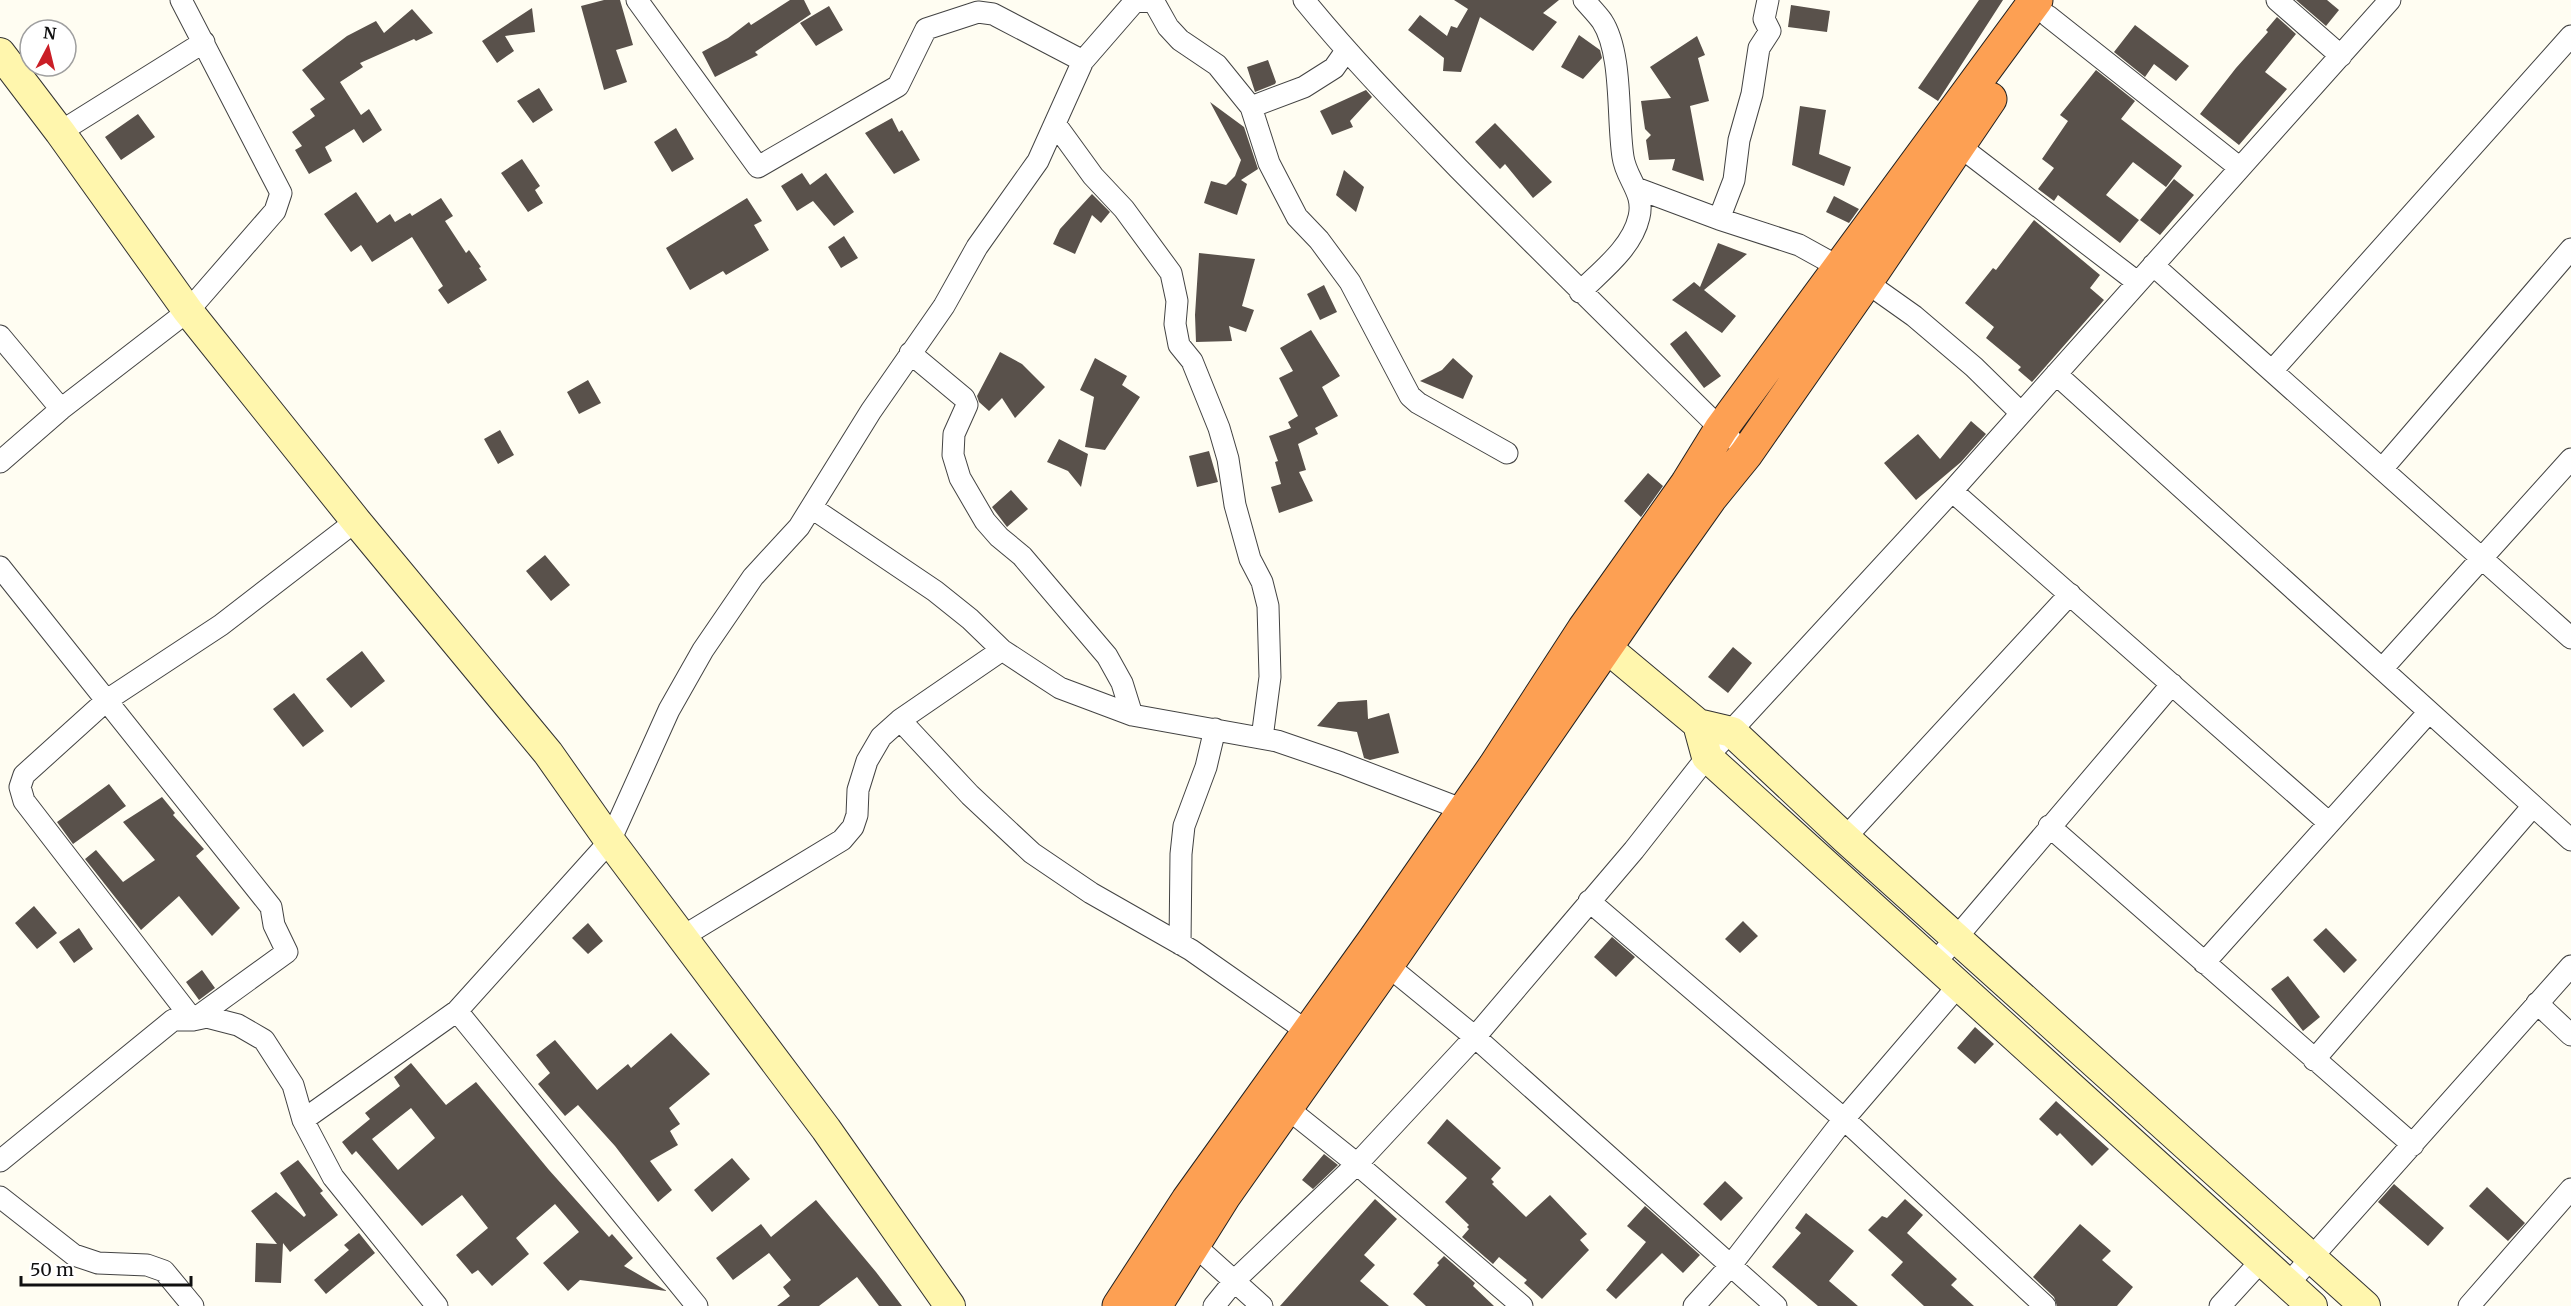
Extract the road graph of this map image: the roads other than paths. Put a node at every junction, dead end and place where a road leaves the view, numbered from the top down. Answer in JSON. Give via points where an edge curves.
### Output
{"nodes":[{"id":1,"x":181,"y":0,"type":"edge"},
{"id":2,"x":637,"y":0,"type":"edge"},
{"id":3,"x":1136,"y":0,"type":"edge"},
{"id":4,"x":1304,"y":0,"type":"edge"},
{"id":5,"x":1584,"y":0,"type":"edge"},
{"id":6,"x":1768,"y":0,"type":"edge"},
{"id":7,"x":2277,"y":0,"type":"edge"},
{"id":8,"x":2390,"y":0,"type":"edge"},
{"id":9,"x":2048,"y":5,"type":"edge"},
{"id":10,"x":2571,"y":36,"type":"edge"},
{"id":11,"x":204,"y":42,"type":"junction"},
{"id":12,"x":1346,"y":51,"type":"junction"},
{"id":13,"x":0,"y":53,"type":"edge"},
{"id":14,"x":2341,"y":56,"type":"junction"},
{"id":15,"x":1083,"y":61,"type":"junction"},
{"id":16,"x":1251,"y":106,"type":"junction"},
{"id":17,"x":1056,"y":124,"type":"junction"},
{"id":18,"x":60,"y":132,"type":"junction"},
{"id":19,"x":1958,"y":145,"type":"junction"},
{"id":20,"x":2240,"y":168,"type":"junction"},
{"id":21,"x":1636,"y":188,"type":"junction"},
{"id":22,"x":1719,"y":219,"type":"junction"},
{"id":23,"x":2571,"y":249,"type":"edge"},
{"id":24,"x":2153,"y":265,"type":"junction"},
{"id":25,"x":1852,"y":274,"type":"junction"},
{"id":26,"x":2137,"y":282,"type":"junction"},
{"id":27,"x":1580,"y":292,"type":"junction"},
{"id":28,"x":188,"y":311,"type":"junction"},
{"id":29,"x":0,"y":336,"type":"edge"},
{"id":30,"x":910,"y":353,"type":"junction"},
{"id":31,"x":2272,"y":371,"type":"junction"},
{"id":32,"x":2056,"y":374,"type":"junction"},
{"id":33,"x":61,"y":409,"type":"junction"},
{"id":34,"x":2021,"y":413,"type":"junction"},
{"id":35,"x":1721,"y":429,"type":"junction"},
{"id":36,"x":1507,"y":453,"type":"dead end"},
{"id":37,"x":1746,"y":454,"type":"junction"},
{"id":38,"x":2571,"y":459,"type":"edge"},
{"id":39,"x":0,"y":462,"type":"edge"},
{"id":40,"x":2382,"y":469,"type":"junction"},
{"id":41,"x":1952,"y":491,"type":"junction"},
{"id":42,"x":812,"y":508,"type":"junction"},
{"id":43,"x":356,"y":522,"type":"junction"},
{"id":44,"x":2481,"y":558,"type":"junction"},
{"id":45,"x":0,"y":567,"type":"edge"},
{"id":46,"x":2070,"y":594,"type":"junction"},
{"id":47,"x":1595,"y":638,"type":"junction"},
{"id":48,"x":2571,"y":638,"type":"edge"},
{"id":49,"x":1002,"y":650,"type":"junction"},
{"id":50,"x":2382,"y":669,"type":"junction"},
{"id":51,"x":2172,"y":684,"type":"junction"},
{"id":52,"x":106,"y":700,"type":"junction"},
{"id":53,"x":2429,"y":712,"type":"junction"},
{"id":54,"x":1132,"y":715,"type":"junction"},
{"id":55,"x":900,"y":720,"type":"junction"},
{"id":56,"x":1698,"y":724,"type":"junction"},
{"id":57,"x":1215,"y":729,"type":"junction"},
{"id":58,"x":1732,"y":732,"type":"junction"},
{"id":59,"x":1263,"y":738,"type":"junction"},
{"id":60,"x":1707,"y":757,"type":"junction"},
{"id":61,"x":2533,"y":806,"type":"junction"},
{"id":62,"x":1464,"y":810,"type":"junction"},
{"id":63,"x":2329,"y":823,"type":"junction"},
{"id":64,"x":2049,"y":826,"type":"junction"},
{"id":65,"x":1845,"y":838,"type":"junction"},
{"id":66,"x":2571,"y":840,"type":"edge"},
{"id":67,"x":610,"y":841,"type":"junction"},
{"id":68,"x":1589,"y":901,"type":"junction"},
{"id":69,"x":682,"y":937,"type":"junction"},
{"id":70,"x":1957,"y":939,"type":"junction"},
{"id":71,"x":1180,"y":944,"type":"junction"},
{"id":72,"x":2204,"y":963,"type":"junction"},
{"id":73,"x":1934,"y":964,"type":"junction"},
{"id":74,"x":1388,"y":965,"type":"junction"},
{"id":75,"x":2571,"y":966,"type":"edge"},
{"id":76,"x":1958,"y":986,"type":"junction"},
{"id":77,"x":2537,"y":1003,"type":"junction"},
{"id":78,"x":457,"y":1011,"type":"junction"},
{"id":79,"x":193,"y":1020,"type":"junction"},
{"id":80,"x":2571,"y":1035,"type":"edge"},
{"id":81,"x":1475,"y":1037,"type":"junction"},
{"id":82,"x":1303,"y":1054,"type":"junction"},
{"id":83,"x":2314,"y":1060,"type":"junction"},
{"id":84,"x":1287,"y":1108,"type":"junction"},
{"id":85,"x":1844,"y":1119,"type":"junction"},
{"id":86,"x":303,"y":1120,"type":"junction"},
{"id":87,"x":2413,"y":1145,"type":"junction"},
{"id":88,"x":0,"y":1161,"type":"edge"},
{"id":89,"x":1357,"y":1164,"type":"junction"},
{"id":90,"x":2571,"y":1189,"type":"edge"},
{"id":91,"x":0,"y":1197,"type":"edge"},
{"id":92,"x":1193,"y":1244,"type":"junction"},
{"id":93,"x":2312,"y":1258,"type":"junction"},
{"id":94,"x":2261,"y":1261,"type":"junction"},
{"id":95,"x":1731,"y":1265,"type":"junction"},
{"id":96,"x":1235,"y":1280,"type":"junction"},
{"id":97,"x":2288,"y":1284,"type":"junction"},
{"id":98,"x":193,"y":1306,"type":"edge"},
{"id":99,"x":438,"y":1306,"type":"edge"},
{"id":100,"x":696,"y":1306,"type":"edge"},
{"id":101,"x":951,"y":1306,"type":"edge"},
{"id":102,"x":1119,"y":1306,"type":"edge"},
{"id":103,"x":1155,"y":1306,"type":"edge"},
{"id":104,"x":1215,"y":1306,"type":"edge"},
{"id":105,"x":1262,"y":1306,"type":"edge"},
{"id":106,"x":1522,"y":1306,"type":"edge"},
{"id":107,"x":1694,"y":1306,"type":"edge"},
{"id":108,"x":1776,"y":1306,"type":"edge"},
{"id":109,"x":2045,"y":1306,"type":"edge"},
{"id":110,"x":2220,"y":1306,"type":"edge"},
{"id":111,"x":2312,"y":1306,"type":"edge"},
{"id":112,"x":2365,"y":1306,"type":"edge"},
{"id":113,"x":2469,"y":1306,"type":"edge"}],
"edges":[{"from":1,"to":11,"type":"street"},
{"from":2,"to":15,"type":"street","via":[[758,166],[898,86],[926,28],[978,12],[993,14]]},
{"from":3,"to":15,"type":"street"},
{"from":3,"to":16,"type":"street","via":[[1154,2],[1180,40],[1217,65]]},
{"from":4,"to":12,"type":"street"},
{"from":5,"to":21,"type":"street","via":[[1602,21],[1612,49],[1623,158]]},
{"from":6,"to":22,"type":"street","via":[[1764,19],[1770,31],[1760,48],[1734,180]]},
{"from":7,"to":14,"type":"street"},
{"from":8,"to":14,"type":"street"},
{"from":9,"to":19,"type":"highway"},
{"from":9,"to":20,"type":"street"},
{"from":9,"to":25,"type":"highway"},
{"from":10,"to":31,"type":"street"},
{"from":11,"to":18,"type":"street"},
{"from":11,"to":28,"type":"street","via":[[281,193],[269,220]]},
{"from":12,"to":16,"type":"street","via":[[1334,68],[1305,87]]},
{"from":12,"to":27,"type":"street"},
{"from":13,"to":18,"type":"street"},
{"from":14,"to":20,"type":"street"},
{"from":15,"to":17,"type":"street"},
{"from":16,"to":36,"type":"street","via":[[1269,163],[1297,217],[1350,282],[1410,396]]},
{"from":17,"to":30,"type":"street","via":[[1038,161],[977,247],[944,306]]},
{"from":17,"to":59,"type":"street","via":[[1171,273],[1179,345],[1192,361],[1219,428],[1235,505],[1268,606],[1270,677]]},
{"from":18,"to":28,"type":"street"},
{"from":19,"to":25,"type":"highway"},
{"from":19,"to":26,"type":"street"},
{"from":20,"to":24,"type":"street"},
{"from":21,"to":22,"type":"street"},
{"from":21,"to":27,"type":"street","via":[[1641,201],[1634,232]]},
{"from":22,"to":25,"type":"street","via":[[1799,245]]},
{"from":23,"to":40,"type":"street"},
{"from":24,"to":26,"type":"street"},
{"from":24,"to":31,"type":"street"},
{"from":25,"to":34,"type":"street","via":[[1914,316],[1966,359]]},
{"from":25,"to":35,"type":"highway"},
{"from":25,"to":37,"type":"highway"},
{"from":26,"to":32,"type":"street"},
{"from":27,"to":35,"type":"street"},
{"from":28,"to":33,"type":"street"},
{"from":28,"to":43,"type":"street"},
{"from":29,"to":33,"type":"street"},
{"from":30,"to":42,"type":"street"},
{"from":30,"to":54,"type":"street","via":[[967,405],[954,434],[953,455],[960,478],[985,521],[1022,556],[1107,656],[1122,683]]},
{"from":31,"to":40,"type":"street"},
{"from":32,"to":34,"type":"street"},
{"from":32,"to":50,"type":"street"},
{"from":33,"to":39,"type":"street"},
{"from":34,"to":41,"type":"street"},
{"from":35,"to":37,"type":"street"},
{"from":35,"to":47,"type":"highway"},
{"from":37,"to":47,"type":"highway"},
{"from":38,"to":44,"type":"street"},
{"from":40,"to":44,"type":"street"},
{"from":41,"to":46,"type":"street"},
{"from":41,"to":58,"type":"street"},
{"from":42,"to":49,"type":"street","via":[[934,591]]},
{"from":42,"to":67,"type":"street","via":[[753,577],[703,650],[669,710]]},
{"from":43,"to":52,"type":"street","via":[[221,625]]},
{"from":43,"to":67,"type":"street","via":[[548,753]]},
{"from":44,"to":48,"type":"street"},
{"from":44,"to":50,"type":"street"},
{"from":45,"to":52,"type":"street"},
{"from":46,"to":51,"type":"street"},
{"from":46,"to":65,"type":"street"},
{"from":47,"to":56,"type":"street"},
{"from":47,"to":62,"type":"highway"},
{"from":47,"to":74,"type":"highway"},
{"from":49,"to":54,"type":"street","via":[[1060,688]]},
{"from":49,"to":55,"type":"street"},
{"from":50,"to":53,"type":"street"},
{"from":51,"to":63,"type":"street"},
{"from":51,"to":64,"type":"street"},
{"from":52,"to":79,"type":"street","via":[[24,775],[20,787],[24,801]]},
{"from":52,"to":79,"type":"street","via":[[271,907],[274,926],[287,952]]},
{"from":53,"to":61,"type":"street"},
{"from":53,"to":63,"type":"street"},
{"from":54,"to":57,"type":"street"},
{"from":55,"to":69,"type":"street","via":[[881,737],[867,760],[858,790],[857,815],[842,840]]},
{"from":55,"to":71,"type":"street","via":[[970,795],[1032,853],[1091,893]]},
{"from":56,"to":58,"type":"street"},
{"from":56,"to":60,"type":"street"},
{"from":57,"to":59,"type":"street"},
{"from":57,"to":71,"type":"street","via":[[1184,826]]},
{"from":58,"to":60,"type":"street"},
{"from":58,"to":65,"type":"street"},
{"from":59,"to":62,"type":"street"},
{"from":60,"to":68,"type":"street"},
{"from":60,"to":73,"type":"street"},
{"from":61,"to":66,"type":"street"},
{"from":61,"to":83,"type":"street"},
{"from":62,"to":82,"type":"highway"},
{"from":63,"to":72,"type":"street"},
{"from":64,"to":70,"type":"street"},
{"from":64,"to":72,"type":"street"},
{"from":65,"to":70,"type":"street"},
{"from":67,"to":69,"type":"street"},
{"from":67,"to":78,"type":"street"},
{"from":68,"to":81,"type":"street"},
{"from":68,"to":85,"type":"street"},
{"from":69,"to":101,"type":"street","via":[[826,1129]]},
{"from":70,"to":73,"type":"street"},
{"from":70,"to":93,"type":"street"},
{"from":71,"to":82,"type":"street"},
{"from":72,"to":83,"type":"street"},
{"from":73,"to":76,"type":"street"},
{"from":74,"to":81,"type":"street"},
{"from":74,"to":82,"type":"highway"},
{"from":75,"to":77,"type":"street"},
{"from":76,"to":85,"type":"street"},
{"from":76,"to":94,"type":"street"},
{"from":77,"to":80,"type":"street"},
{"from":77,"to":87,"type":"street"},
{"from":78,"to":86,"type":"street"},
{"from":78,"to":100,"type":"street"},
{"from":79,"to":86,"type":"street","via":[[207,1017],[238,1025],[264,1040],[293,1085]]},
{"from":79,"to":88,"type":"street","via":[[173,1020]]},
{"from":81,"to":89,"type":"street"},
{"from":81,"to":95,"type":"street"},
{"from":82,"to":84,"type":"highway"},
{"from":82,"to":102,"type":"highway","via":[[1188,1200]]},
{"from":83,"to":87,"type":"street"},
{"from":84,"to":89,"type":"street"},
{"from":84,"to":92,"type":"highway"},
{"from":85,"to":95,"type":"street"},
{"from":85,"to":109,"type":"street"},
{"from":86,"to":99,"type":"street","via":[[333,1177]]},
{"from":87,"to":93,"type":"street"},
{"from":89,"to":96,"type":"street"},
{"from":89,"to":106,"type":"street"},
{"from":90,"to":113,"type":"street"},
{"from":91,"to":98,"type":"street","via":[[74,1255],[98,1263],[147,1265],[164,1271]]},
{"from":92,"to":96,"type":"street"},
{"from":92,"to":103,"type":"highway"},
{"from":93,"to":97,"type":"street"},
{"from":93,"to":112,"type":"street"},
{"from":94,"to":97,"type":"street"},
{"from":94,"to":110,"type":"street"},
{"from":95,"to":107,"type":"street"},
{"from":95,"to":108,"type":"street"},
{"from":96,"to":104,"type":"street"},
{"from":96,"to":105,"type":"street"},
{"from":97,"to":111,"type":"street"}]}
